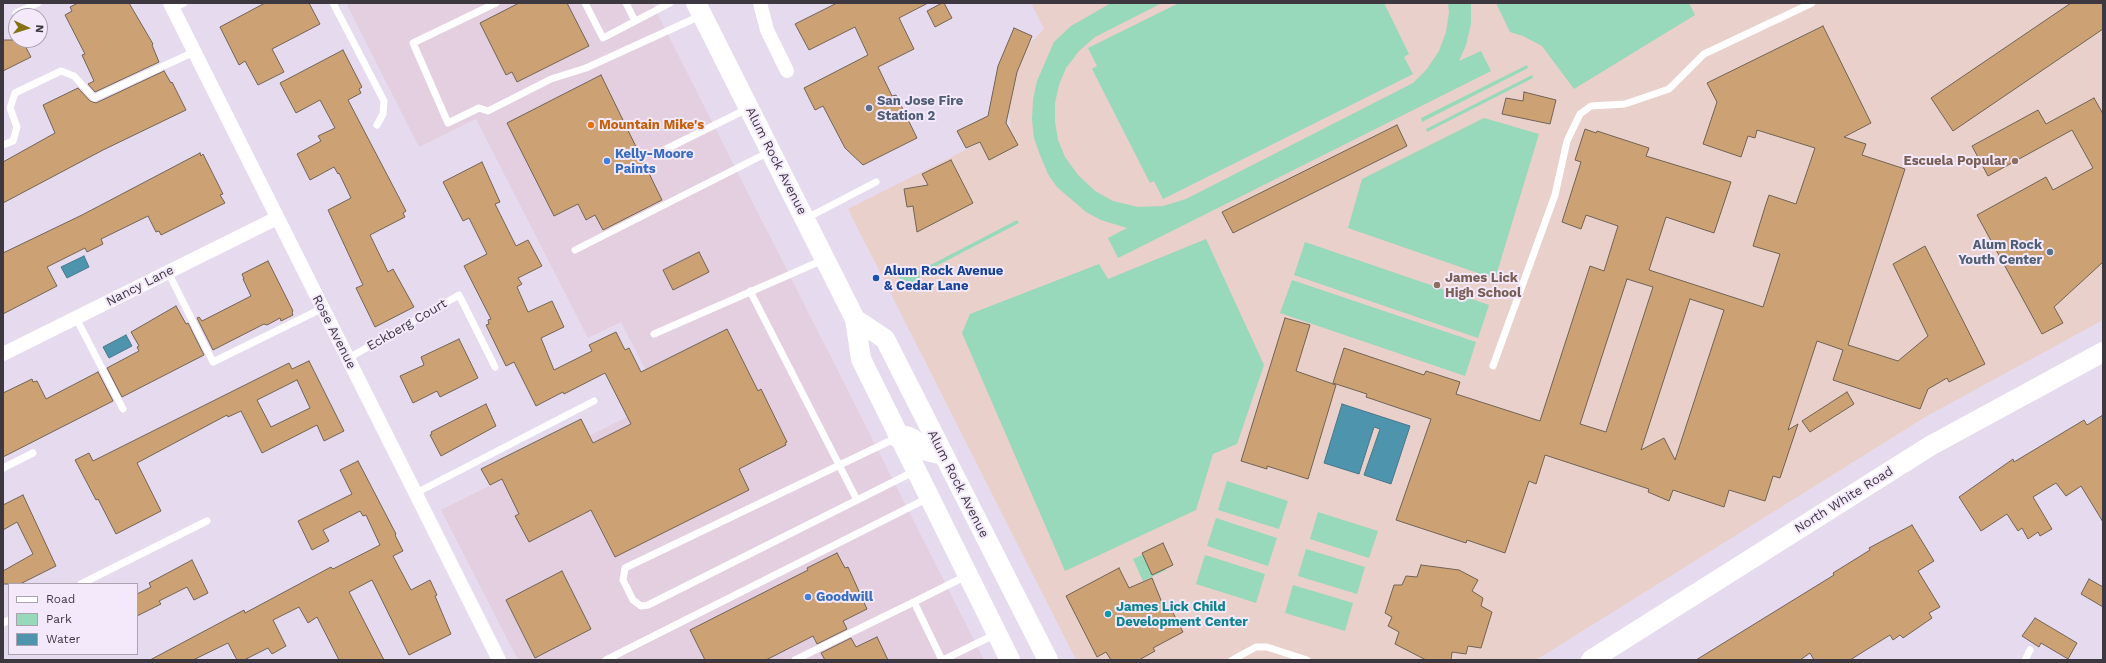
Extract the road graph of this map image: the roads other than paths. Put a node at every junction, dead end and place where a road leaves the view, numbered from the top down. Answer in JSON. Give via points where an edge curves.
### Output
{"nodes":[{"id":1,"x":38,"y":3,"type":"edge"},
{"id":2,"x":333,"y":3,"type":"edge"},
{"id":3,"x":496,"y":3,"type":"edge"},
{"id":4,"x":585,"y":3,"type":"edge"},
{"id":5,"x":626,"y":3,"type":"edge"},
{"id":6,"x":670,"y":3,"type":"edge"},
{"id":7,"x":760,"y":3,"type":"edge"},
{"id":8,"x":1812,"y":3,"type":"edge"},
{"id":9,"x":175,"y":5,"type":"edge"},
{"id":10,"x":27,"y":8,"type":"edge"},
{"id":11,"x":699,"y":9,"type":"edge"},
{"id":12,"x":635,"y":21,"type":"junction"},
{"id":13,"x":194,"y":52,"type":"junction"},
{"id":14,"x":787,"y":71,"type":"dead end"},
{"id":15,"x":749,"y":108,"type":"junction"},
{"id":16,"x":377,"y":125,"type":"dead end"},
{"id":17,"x":3,"y":145,"type":"edge"},
{"id":18,"x":666,"y":148,"type":"dead end"},
{"id":19,"x":770,"y":151,"type":"junction"},
{"id":20,"x":876,"y":182,"type":"dead end"},
{"id":21,"x":277,"y":218,"type":"junction"},
{"id":22,"x":805,"y":219,"type":"junction"},
{"id":23,"x":575,"y":250,"type":"dead end"},
{"id":24,"x":825,"y":259,"type":"junction"},
{"id":25,"x":168,"y":272,"type":"junction"},
{"id":26,"x":750,"y":291,"type":"junction"},
{"id":27,"x":323,"y":308,"type":"junction"},
{"id":28,"x":76,"y":318,"type":"junction"},
{"id":29,"x":855,"y":319,"type":"junction"},
{"id":30,"x":654,"y":334,"type":"dead end"},
{"id":31,"x":2103,"y":352,"type":"edge"},
{"id":32,"x":3,"y":354,"type":"edge"},
{"id":33,"x":348,"y":358,"type":"junction"},
{"id":34,"x":1493,"y":366,"type":"dead end"},
{"id":35,"x":495,"y":367,"type":"dead end"},
{"id":36,"x":594,"y":401,"type":"dead end"},
{"id":37,"x":123,"y":409,"type":"dead end"},
{"id":38,"x":898,"y":438,"type":"junction"},
{"id":39,"x":33,"y":453,"type":"dead end"},
{"id":40,"x":943,"y":455,"type":"junction"},
{"id":41,"x":839,"y":466,"type":"junction"},
{"id":42,"x":3,"y":468,"type":"edge"},
{"id":43,"x":915,"y":471,"type":"junction"},
{"id":44,"x":416,"y":493,"type":"junction"},
{"id":45,"x":928,"y":498,"type":"junction"},
{"id":46,"x":857,"y":500,"type":"junction"},
{"id":47,"x":207,"y":521,"type":"dead end"},
{"id":48,"x":966,"y":576,"type":"junction"},
{"id":49,"x":83,"y":583,"type":"edge"},
{"id":50,"x":914,"y":602,"type":"junction"},
{"id":51,"x":996,"y":634,"type":"junction"},
{"id":52,"x":2030,"y":650,"type":"dead end"},
{"id":53,"x":1598,"y":659,"type":"edge"},
{"id":54,"x":498,"y":660,"type":"edge"},
{"id":55,"x":606,"y":660,"type":"edge"},
{"id":56,"x":795,"y":660,"type":"edge"},
{"id":57,"x":943,"y":660,"type":"edge"},
{"id":58,"x":1010,"y":660,"type":"edge"},
{"id":59,"x":1048,"y":660,"type":"edge"},
{"id":60,"x":1232,"y":660,"type":"edge"},
{"id":61,"x":1307,"y":660,"type":"edge"},
{"id":62,"x":2025,"y":660,"type":"edge"}],
"edges":[{"from":1,"to":10,"type":"lane"},
{"from":2,"to":16,"type":"lane","via":[[384,101],[383,114]]},
{"from":3,"to":11,"type":"lane","via":[[413,43],[448,123],[479,108],[488,111],[551,79],[586,68]]},
{"from":4,"to":12,"type":"lane","via":[[603,38]]},
{"from":5,"to":12,"type":"lane"},
{"from":6,"to":12,"type":"lane"},
{"from":7,"to":14,"type":"street","via":[[767,30]]},
{"from":8,"to":34,"type":"lane","via":[[1704,54],[1670,89],[1625,104],[1591,106],[1580,114],[1567,141],[1554,195]]},
{"from":9,"to":13,"type":"street","name":"Rose Avenue"},
{"from":11,"to":15,"type":"main road","name":"Alum Rock Avenue"},
{"from":13,"to":17,"type":"lane","via":[[94,98],[74,76],[61,71],[15,93],[10,108],[17,126],[13,141]]},
{"from":13,"to":21,"type":"street","name":"Rose Avenue"},
{"from":15,"to":18,"type":"lane"},
{"from":15,"to":19,"type":"main road","name":"Alum Rock Avenue"},
{"from":19,"to":22,"type":"main road","name":"Alum Rock Avenue"},
{"from":19,"to":23,"type":"lane"},
{"from":20,"to":22,"type":"lane"},
{"from":21,"to":25,"type":"street","name":"Nancy Lane"},
{"from":21,"to":27,"type":"street","name":"Rose Avenue"},
{"from":22,"to":24,"type":"main road","name":"Alum Rock Avenue"},
{"from":24,"to":26,"type":"lane"},
{"from":24,"to":29,"type":"main road","name":"Alum Rock Avenue"},
{"from":25,"to":27,"type":"lane","via":[[213,362]]},
{"from":25,"to":28,"type":"street","name":"Nancy Lane"},
{"from":26,"to":30,"type":"lane"},
{"from":26,"to":41,"type":"lane"},
{"from":27,"to":33,"type":"street","name":"Rose Avenue"},
{"from":28,"to":32,"type":"street","name":"Nancy Lane"},
{"from":28,"to":37,"type":"lane"},
{"from":29,"to":38,"type":"main road","name":"Alum Rock Avenue","via":[[860,359]]},
{"from":29,"to":40,"type":"main road","name":"Alum Rock Avenue","via":[[885,339]]},
{"from":31,"to":53,"type":"main road","name":"North White Road","via":[[1930,446]]},
{"from":33,"to":35,"type":"lane","name":"Eckberg Court","via":[[459,295]]},
{"from":33,"to":44,"type":"street","name":"Rose Avenue"},
{"from":36,"to":44,"type":"lane"},
{"from":38,"to":40,"type":"main road","via":[[906,436],[913,439],[923,450]]},
{"from":38,"to":41,"type":"lane"},
{"from":38,"to":43,"type":"main road","name":"Alum Rock Avenue"},
{"from":39,"to":42,"type":"lane"},
{"from":40,"to":59,"type":"main road","name":"Alum Rock Avenue"},
{"from":41,"to":46,"type":"lane"},
{"from":41,"to":46,"type":"lane","via":[[625,568],[623,580],[633,600],[641,606],[648,605]]},
{"from":43,"to":45,"type":"main road","name":"Alum Rock Avenue"},
{"from":43,"to":46,"type":"lane"},
{"from":44,"to":54,"type":"street","name":"Rose Avenue"},
{"from":45,"to":48,"type":"main road","name":"Alum Rock Avenue"},
{"from":45,"to":55,"type":"lane"},
{"from":47,"to":49,"type":"lane"},
{"from":48,"to":50,"type":"lane"},
{"from":48,"to":51,"type":"main road","name":"Alum Rock Avenue"},
{"from":50,"to":56,"type":"lane"},
{"from":50,"to":57,"type":"lane"},
{"from":51,"to":57,"type":"lane"},
{"from":51,"to":58,"type":"main road","name":"Alum Rock Avenue"},
{"from":52,"to":62,"type":"lane"},
{"from":60,"to":61,"type":"lane","via":[[1256,647],[1267,647]]}]}
